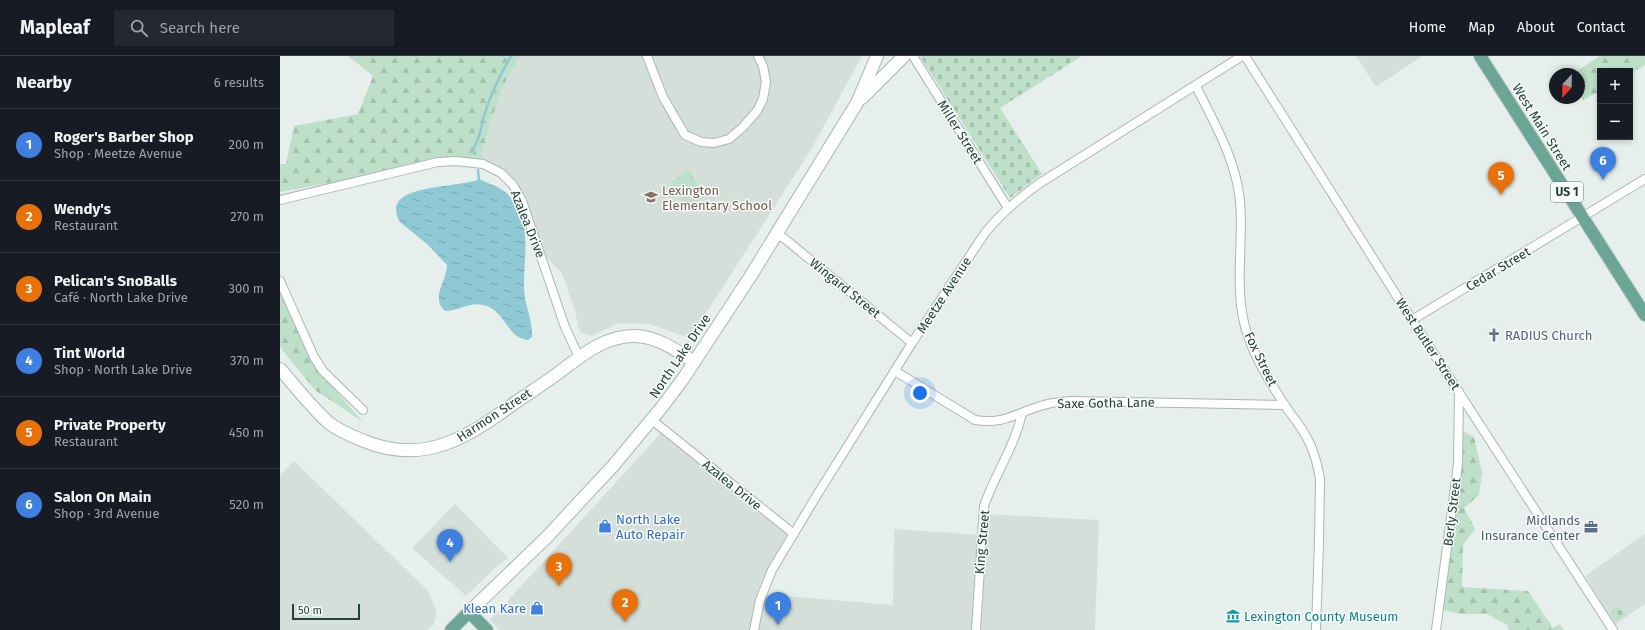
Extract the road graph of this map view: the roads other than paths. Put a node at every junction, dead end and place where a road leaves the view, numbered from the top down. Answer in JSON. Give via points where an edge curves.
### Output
{"nodes":[{"id":1,"x":647,"y":56,"type":"edge"},
{"id":2,"x":758,"y":56,"type":"edge"},
{"id":3,"x":877,"y":56,"type":"edge"},
{"id":4,"x":904,"y":56,"type":"edge"},
{"id":5,"x":912,"y":56,"type":"edge"},
{"id":6,"x":1244,"y":56,"type":"edge"},
{"id":7,"x":1480,"y":56,"type":"edge"},
{"id":8,"x":1196,"y":86,"type":"junction"},
{"id":9,"x":857,"y":104,"type":"junction"},
{"id":10,"x":1645,"y":179,"type":"edge"},
{"id":11,"x":280,"y":200,"type":"edge"},
{"id":12,"x":1008,"y":208,"type":"junction"},
{"id":13,"x":1583,"y":217,"type":"junction"},
{"id":14,"x":777,"y":234,"type":"junction"},
{"id":15,"x":280,"y":281,"type":"edge"},
{"id":16,"x":1645,"y":315,"type":"edge"},
{"id":17,"x":1412,"y":320,"type":"junction"},
{"id":18,"x":912,"y":343,"type":"junction"},
{"id":19,"x":579,"y":358,"type":"junction"},
{"id":20,"x":694,"y":362,"type":"junction"},
{"id":21,"x":280,"y":369,"type":"edge"},
{"id":22,"x":895,"y":371,"type":"junction"},
{"id":23,"x":1459,"y":393,"type":"junction"},
{"id":24,"x":1285,"y":405,"type":"junction"},
{"id":25,"x":363,"y":410,"type":"dead end"},
{"id":26,"x":1022,"y":413,"type":"junction"},
{"id":27,"x":652,"y":420,"type":"junction"},
{"id":28,"x":794,"y":534,"type":"junction"},
{"id":29,"x":469,"y":612,"type":"junction"},
{"id":30,"x":451,"y":630,"type":"edge"},
{"id":31,"x":487,"y":630,"type":"edge"},
{"id":32,"x":754,"y":630,"type":"edge"},
{"id":33,"x":976,"y":630,"type":"edge"},
{"id":34,"x":1316,"y":630,"type":"edge"},
{"id":35,"x":1436,"y":630,"type":"edge"},
{"id":36,"x":1613,"y":630,"type":"edge"}],
"edges":[{"from":1,"to":2,"type":"street","via":[[663,98],[685,135],[701,142],[714,143],[729,138],[743,127],[763,99],[766,82]]},
{"from":3,"to":9,"type":"main road","name":"North Lake Drive"},
{"from":4,"to":9,"type":"main road"},
{"from":5,"to":12,"type":"street","name":"Miller Street"},
{"from":6,"to":8,"type":"street","name":"Meetze Avenue"},
{"from":6,"to":17,"type":"street","name":"West Butler Street"},
{"from":7,"to":13,"type":"main road","name":"West Main Street","number":"US 1"},
{"from":8,"to":12,"type":"street","name":"Meetze Avenue","via":[[1040,183]]},
{"from":8,"to":24,"type":"street","name":"Fox Street","via":[[1227,150],[1237,183],[1241,217],[1240,285],[1243,319],[1254,352]]},
{"from":9,"to":14,"type":"main road","name":"North Lake Drive"},
{"from":10,"to":13,"type":"street","name":"Cedar Street"},
{"from":11,"to":19,"type":"street","name":"Azalea Drive","via":[[438,162],[475,162],[493,168],[513,185],[522,202]]},
{"from":12,"to":18,"type":"street","name":"Meetze Avenue","via":[[985,233]]},
{"from":13,"to":16,"type":"main road","name":"West Main Street","number":"US 1"},
{"from":13,"to":17,"type":"street","name":"Cedar Street"},
{"from":14,"to":18,"type":"street","name":"Wingard Street"},
{"from":14,"to":20,"type":"main road","name":"North Lake Drive"},
{"from":15,"to":25,"type":"street","via":[[314,357],[324,371]]},
{"from":17,"to":23,"type":"street","name":"West Butler Street"},
{"from":18,"to":22,"type":"street","name":"Meetze Avenue"},
{"from":19,"to":20,"type":"main road","name":"Harmon Street","via":[[602,343],[636,336],[664,343]]},
{"from":19,"to":21,"type":"main road","name":"Harmon Street","via":[[468,434],[442,446],[408,450],[373,445],[330,424]]},
{"from":20,"to":27,"type":"main road","name":"North Lake Drive"},
{"from":22,"to":26,"type":"street","name":"Saxe Gotha Lane","via":[[975,420],[1000,420]]},
{"from":22,"to":28,"type":"street","name":"Meetze Avenue"},
{"from":23,"to":35,"type":"street","name":"Berly Street","via":[[1458,464]]},
{"from":23,"to":36,"type":"street","name":"West Butler Street"},
{"from":24,"to":26,"type":"street","name":"Saxe Gotha Lane","via":[[1071,401],[1044,404]]},
{"from":24,"to":34,"type":"street","name":"Fox Street","via":[[1310,442],[1320,479]]},
{"from":26,"to":33,"type":"street","name":"King Street","via":[[1015,438],[984,506]]},
{"from":27,"to":28,"type":"street","name":"Azalea Drive"},
{"from":27,"to":29,"type":"main road","name":"North Lake Drive","via":[[548,536]]},
{"from":28,"to":32,"type":"street","name":"Meetze Avenue","via":[[766,583]]},
{"from":29,"to":30,"type":"main road","name":"North Lake Drive"},
{"from":29,"to":31,"type":"main road"}]}
